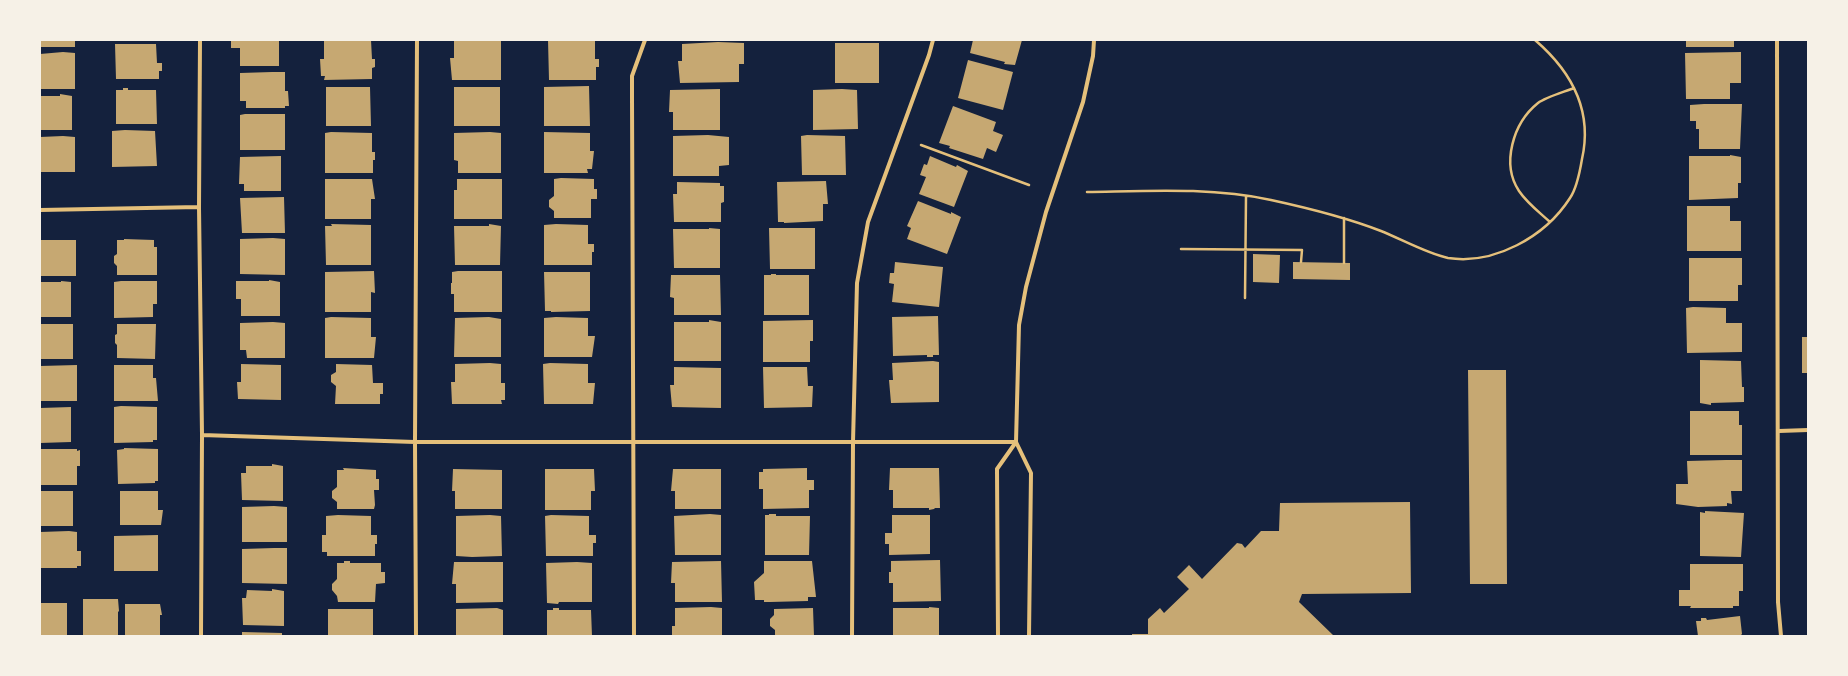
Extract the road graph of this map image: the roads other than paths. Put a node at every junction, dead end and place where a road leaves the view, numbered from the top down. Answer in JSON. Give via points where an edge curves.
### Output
{"nodes":[{"id":1,"x":200,"y":40,"type":"edge"},
{"id":2,"x":417,"y":40,"type":"edge"},
{"id":3,"x":645,"y":40,"type":"edge"},
{"id":4,"x":933,"y":40,"type":"edge"},
{"id":5,"x":1094,"y":40,"type":"edge"},
{"id":6,"x":1777,"y":40,"type":"edge"},
{"id":7,"x":199,"y":207,"type":"junction"},
{"id":8,"x":40,"y":210,"type":"edge"},
{"id":9,"x":1808,"y":430,"type":"edge"},
{"id":10,"x":1779,"y":431,"type":"junction"},
{"id":11,"x":202,"y":435,"type":"junction"},
{"id":12,"x":415,"y":442,"type":"junction"},
{"id":13,"x":635,"y":442,"type":"junction"},
{"id":14,"x":853,"y":442,"type":"junction"},
{"id":15,"x":1016,"y":442,"type":"junction"},
{"id":16,"x":201,"y":636,"type":"edge"},
{"id":17,"x":416,"y":636,"type":"edge"},
{"id":18,"x":634,"y":636,"type":"edge"},
{"id":19,"x":852,"y":636,"type":"edge"},
{"id":20,"x":998,"y":636,"type":"edge"},
{"id":21,"x":1029,"y":636,"type":"edge"},
{"id":22,"x":1780,"y":636,"type":"edge"}],
"edges":[{"from":1,"to":7,"type":"street"},
{"from":2,"to":12,"type":"street"},
{"from":3,"to":13,"type":"street","via":[[632,76]]},
{"from":4,"to":14,"type":"street","via":[[868,222],[862,249],[857,283]]},
{"from":5,"to":15,"type":"street","via":[[1083,102],[1046,212],[1026,287],[1019,325]]},
{"from":6,"to":10,"type":"street"},
{"from":7,"to":8,"type":"street"},
{"from":7,"to":11,"type":"street"},
{"from":9,"to":10,"type":"street"},
{"from":10,"to":22,"type":"street"},
{"from":11,"to":12,"type":"street"},
{"from":11,"to":16,"type":"street"},
{"from":12,"to":13,"type":"street"},
{"from":12,"to":17,"type":"street"},
{"from":13,"to":14,"type":"street"},
{"from":13,"to":18,"type":"street"},
{"from":14,"to":15,"type":"street"},
{"from":14,"to":19,"type":"street"},
{"from":15,"to":20,"type":"street","via":[[997,469]]},
{"from":15,"to":21,"type":"street","via":[[1031,473]]}]}
